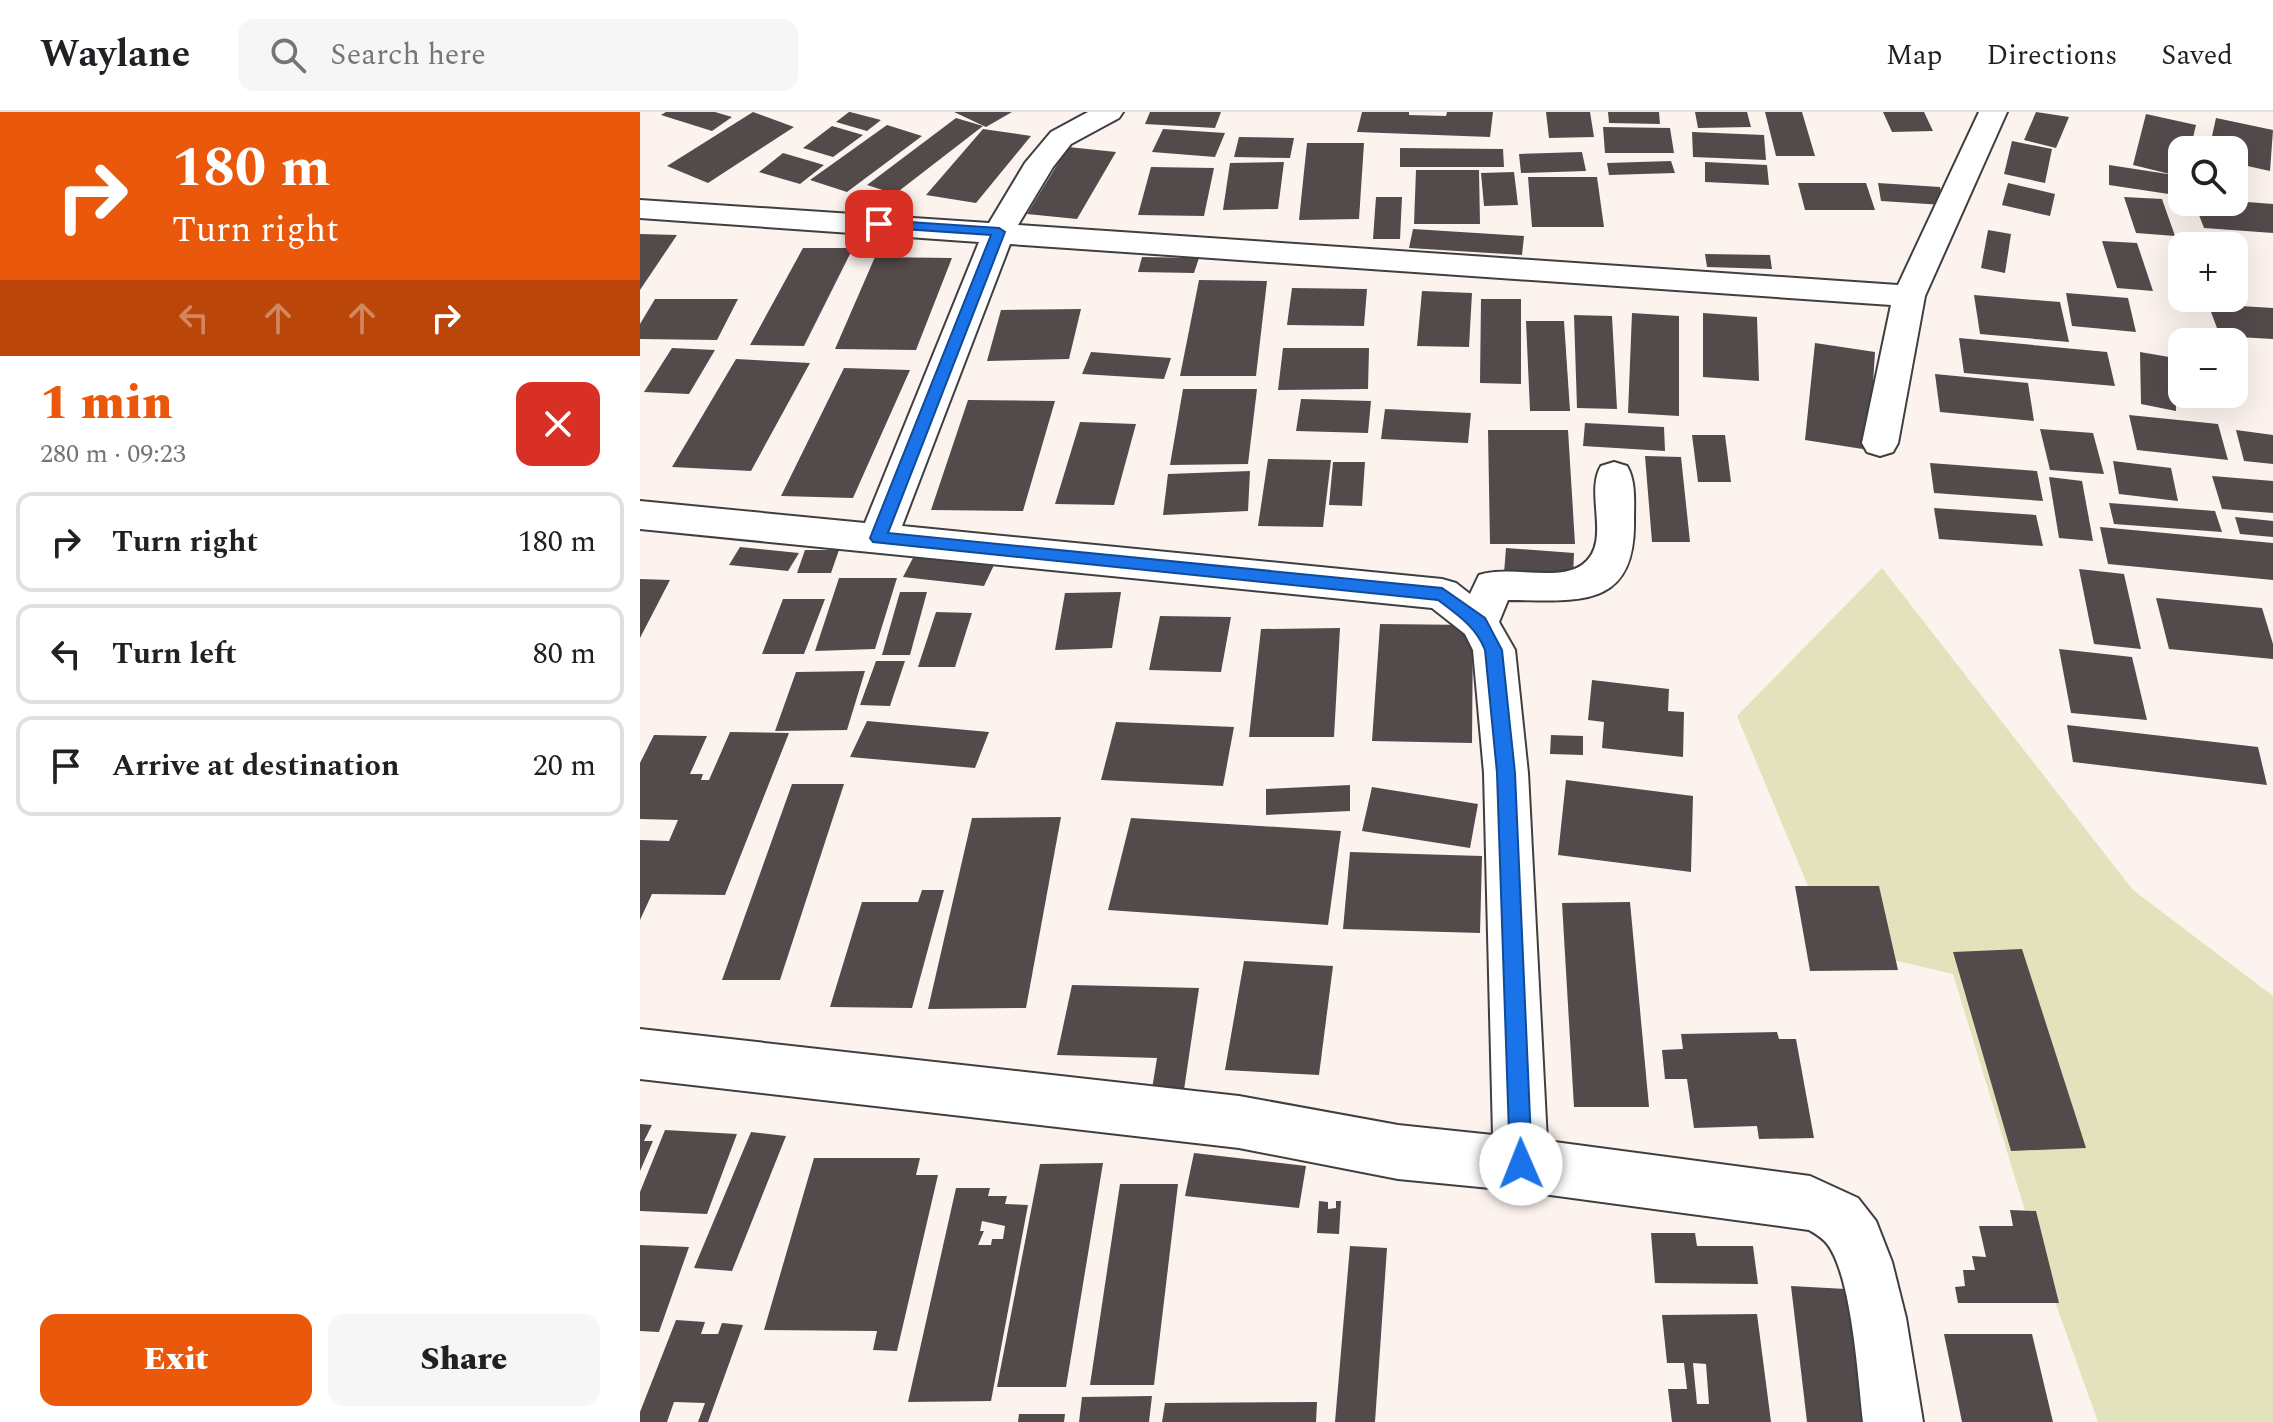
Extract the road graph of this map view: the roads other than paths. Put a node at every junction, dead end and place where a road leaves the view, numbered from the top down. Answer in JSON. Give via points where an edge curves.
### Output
{"nodes":[{"id":1,"x":1109,"y":112,"type":"edge"},
{"id":2,"x":1993,"y":112,"type":"edge"},
{"id":3,"x":640,"y":209,"type":"edge"},
{"id":4,"x":999,"y":232,"type":"junction"},
{"id":5,"x":1909,"y":296,"type":"junction"},
{"id":6,"x":1880,"y":443,"type":"dead end"},
{"id":7,"x":1614,"y":475,"type":"dead end"},
{"id":8,"x":640,"y":515,"type":"edge"},
{"id":9,"x":878,"y":538,"type":"junction"},
{"id":10,"x":1479,"y":623,"type":"junction"},
{"id":11,"x":640,"y":1054,"type":"edge"},
{"id":12,"x":1521,"y":1164,"type":"junction"},
{"id":13,"x":1893,"y":1422,"type":"edge"}],
"edges":[{"from":1,"to":4,"type":"street","via":[[1061,138]]},
{"from":2,"to":5,"type":"street"},
{"from":3,"to":4,"type":"street"},
{"from":4,"to":5,"type":"street"},
{"from":4,"to":9,"type":"street"},
{"from":5,"to":6,"type":"street"},
{"from":7,"to":10,"type":"street","via":[[1613,555],[1603,569],[1587,582],[1569,587],[1493,586]]},
{"from":8,"to":9,"type":"street"},
{"from":9,"to":10,"type":"street","via":[[1442,594]]},
{"from":10,"to":12,"type":"street","via":[[1494,650],[1506,773]]},
{"from":11,"to":12,"type":"street","via":[[1239,1122],[1398,1152]]},
{"from":12,"to":13,"type":"street","via":[[1810,1203],[1835,1213],[1864,1253]]}]}
